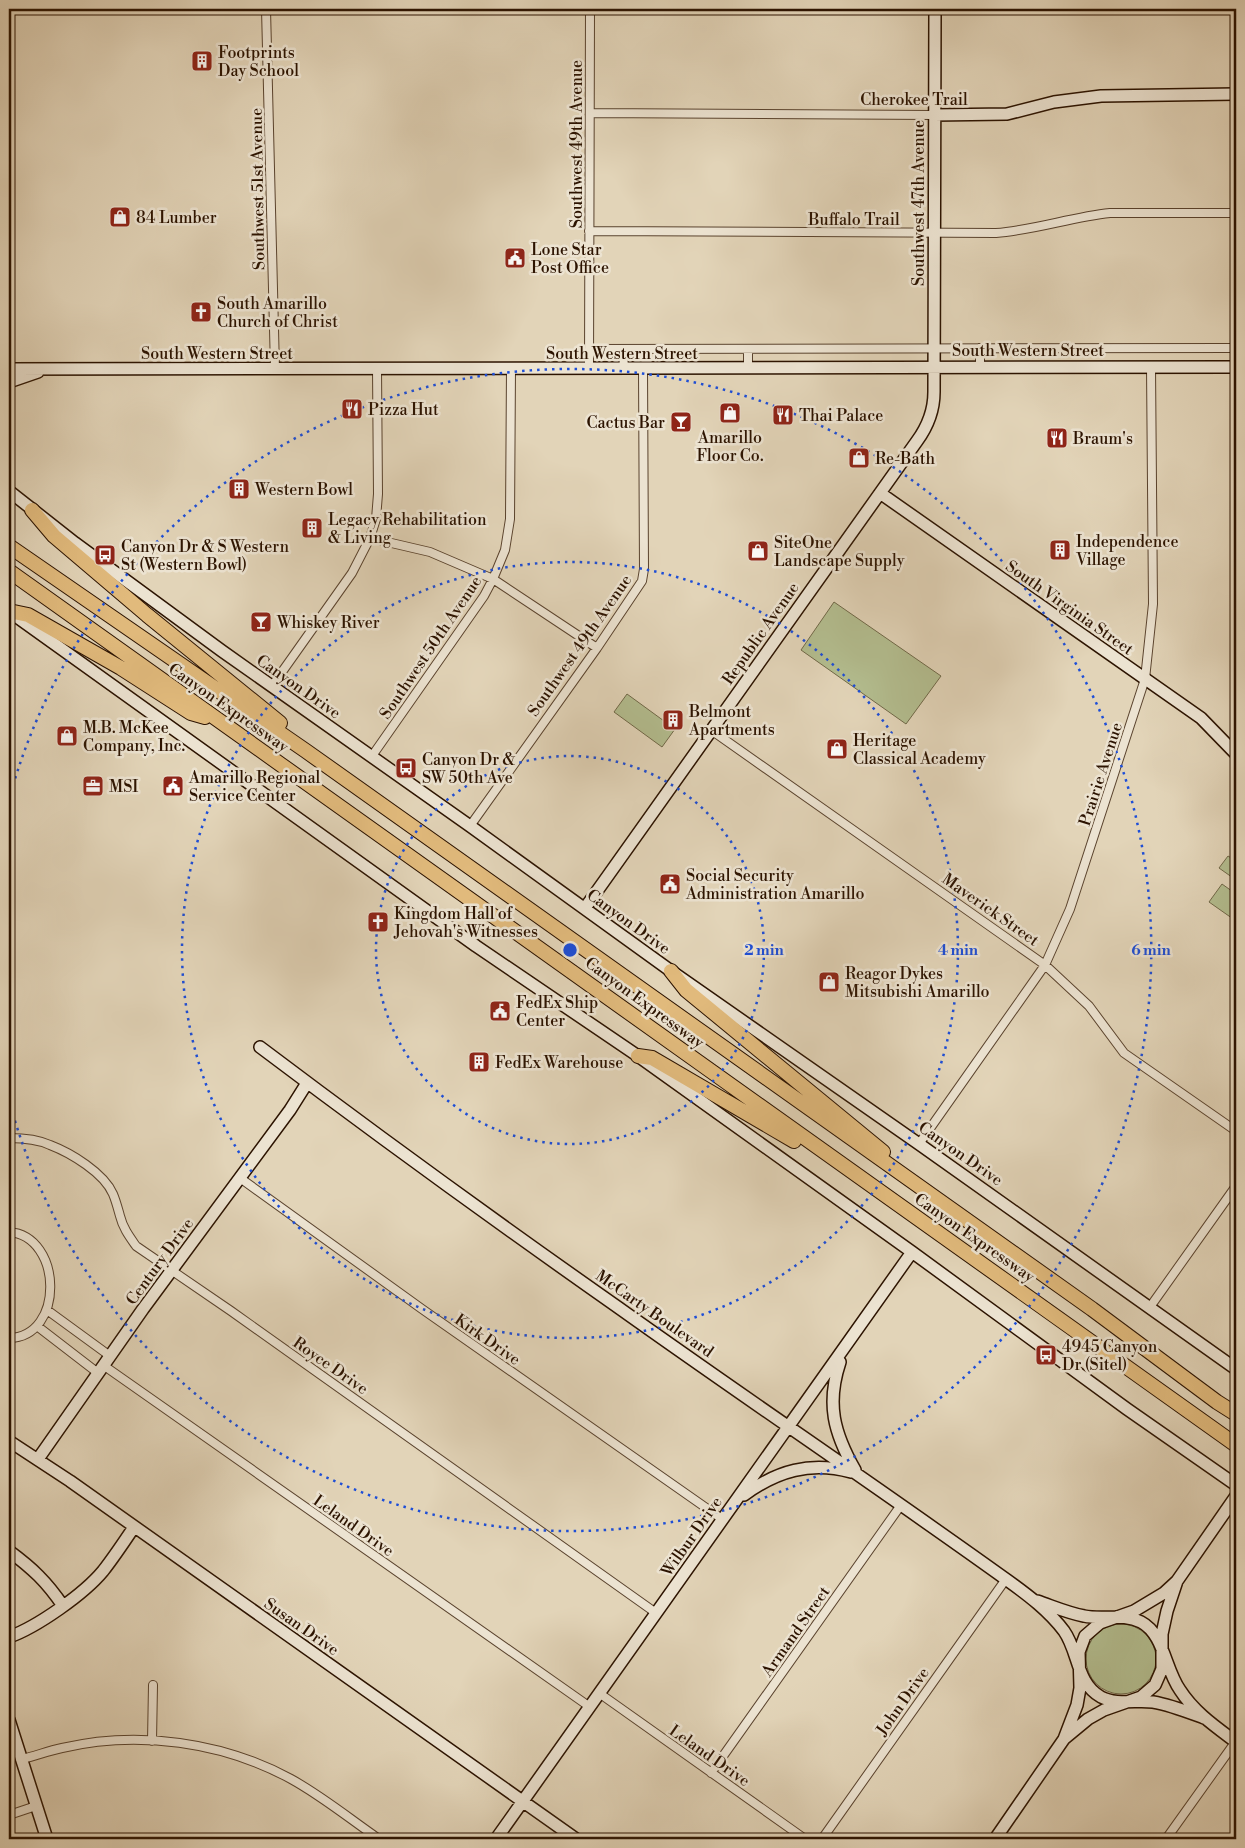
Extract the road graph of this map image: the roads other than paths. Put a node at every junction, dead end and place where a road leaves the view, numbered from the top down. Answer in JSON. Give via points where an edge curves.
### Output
{"nodes":[{"id":1,"x":266,"y":9,"type":"edge"},
{"id":2,"x":590,"y":9,"type":"edge"},
{"id":3,"x":935,"y":9,"type":"edge"},
{"id":4,"x":1236,"y":94,"type":"edge"},
{"id":5,"x":590,"y":113,"type":"junction"},
{"id":6,"x":934,"y":115,"type":"junction"},
{"id":7,"x":1236,"y":212,"type":"edge"},
{"id":8,"x":589,"y":231,"type":"junction"},
{"id":9,"x":934,"y":233,"type":"junction"},
{"id":10,"x":934,"y":348,"type":"junction"},
{"id":11,"x":980,"y":348,"type":"junction"},
{"id":12,"x":1236,"y":348,"type":"edge"},
{"id":13,"x":589,"y":349,"type":"junction"},
{"id":14,"x":748,"y":349,"type":"junction"},
{"id":15,"x":623,"y":350,"type":"junction"},
{"id":16,"x":934,"y":366,"type":"junction"},
{"id":17,"x":980,"y":366,"type":"junction"},
{"id":18,"x":1151,"y":367,"type":"junction"},
{"id":19,"x":1236,"y":367,"type":"edge"},
{"id":20,"x":748,"y":368,"type":"junction"},
{"id":21,"x":9,"y":369,"type":"edge"},
{"id":22,"x":44,"y":369,"type":"junction"},
{"id":23,"x":275,"y":369,"type":"junction"},
{"id":24,"x":377,"y":369,"type":"junction"},
{"id":25,"x":511,"y":369,"type":"junction"},
{"id":26,"x":589,"y":369,"type":"junction"},
{"id":27,"x":624,"y":369,"type":"junction"},
{"id":28,"x":642,"y":369,"type":"junction"},
{"id":29,"x":9,"y":382,"type":"edge"},
{"id":30,"x":9,"y":491,"type":"edge"},
{"id":31,"x":880,"y":493,"type":"junction"},
{"id":32,"x":32,"y":510,"type":"junction"},
{"id":33,"x":370,"y":538,"type":"junction"},
{"id":34,"x":9,"y":546,"type":"edge"},
{"id":35,"x":9,"y":571,"type":"edge"},
{"id":36,"x":493,"y":579,"type":"junction"},
{"id":37,"x":9,"y":611,"type":"edge"},
{"id":38,"x":597,"y":648,"type":"junction"},
{"id":39,"x":1145,"y":679,"type":"junction"},
{"id":40,"x":272,"y":686,"type":"junction"},
{"id":41,"x":218,"y":721,"type":"junction"},
{"id":42,"x":711,"y":730,"type":"junction"},
{"id":43,"x":306,"y":751,"type":"junction"},
{"id":44,"x":1236,"y":754,"type":"edge"},
{"id":45,"x":372,"y":756,"type":"junction"},
{"id":46,"x":470,"y":826,"type":"junction"},
{"id":47,"x":585,"y":908,"type":"junction"},
{"id":48,"x":1045,"y":964,"type":"junction"},
{"id":49,"x":671,"y":971,"type":"junction"},
{"id":50,"x":260,"y":1047,"type":"dead end"},
{"id":51,"x":638,"y":1056,"type":"junction"},
{"id":52,"x":307,"y":1083,"type":"junction"},
{"id":53,"x":1236,"y":1131,"type":"edge"},
{"id":54,"x":9,"y":1138,"type":"edge"},
{"id":55,"x":919,"y":1144,"type":"junction"},
{"id":56,"x":835,"y":1160,"type":"junction"},
{"id":57,"x":240,"y":1178,"type":"junction"},
{"id":58,"x":1236,"y":1186,"type":"edge"},
{"id":59,"x":953,"y":1212,"type":"junction"},
{"id":60,"x":9,"y":1232,"type":"edge"},
{"id":61,"x":912,"y":1252,"type":"junction"},
{"id":62,"x":172,"y":1270,"type":"junction"},
{"id":63,"x":1150,"y":1307,"type":"junction"},
{"id":64,"x":47,"y":1310,"type":"junction"},
{"id":65,"x":36,"y":1326,"type":"junction"},
{"id":66,"x":9,"y":1338,"type":"edge"},
{"id":67,"x":844,"y":1349,"type":"junction"},
{"id":68,"x":110,"y":1356,"type":"junction"},
{"id":69,"x":101,"y":1369,"type":"junction"},
{"id":70,"x":1236,"y":1369,"type":"edge"},
{"id":71,"x":1169,"y":1396,"type":"junction"},
{"id":72,"x":1236,"y":1414,"type":"edge"},
{"id":73,"x":789,"y":1426,"type":"junction"},
{"id":74,"x":9,"y":1441,"type":"edge"},
{"id":75,"x":1236,"y":1445,"type":"edge"},
{"id":76,"x":1236,"y":1453,"type":"edge"},
{"id":77,"x":38,"y":1459,"type":"junction"},
{"id":78,"x":857,"y":1474,"type":"junction"},
{"id":79,"x":1236,"y":1485,"type":"edge"},
{"id":80,"x":1236,"y":1496,"type":"edge"},
{"id":81,"x":736,"y":1501,"type":"junction"},
{"id":82,"x":901,"y":1505,"type":"junction"},
{"id":83,"x":722,"y":1519,"type":"junction"},
{"id":84,"x":134,"y":1527,"type":"junction"},
{"id":85,"x":9,"y":1551,"type":"edge"},
{"id":86,"x":1006,"y":1579,"type":"junction"},
{"id":87,"x":1177,"y":1581,"type":"junction"},
{"id":88,"x":1035,"y":1600,"type":"junction"},
{"id":89,"x":63,"y":1606,"type":"junction"},
{"id":90,"x":656,"y":1613,"type":"junction"},
{"id":91,"x":1112,"y":1618,"type":"junction"},
{"id":92,"x":9,"y":1637,"type":"edge"},
{"id":93,"x":1163,"y":1656,"type":"junction"},
{"id":94,"x":1078,"y":1663,"type":"junction"},
{"id":95,"x":153,"y":1685,"type":"dead end"},
{"id":96,"x":599,"y":1693,"type":"junction"},
{"id":97,"x":1129,"y":1701,"type":"junction"},
{"id":98,"x":590,"y":1707,"type":"junction"},
{"id":99,"x":1204,"y":1718,"type":"junction"},
{"id":100,"x":9,"y":1720,"type":"edge"},
{"id":101,"x":1064,"y":1739,"type":"junction"},
{"id":102,"x":152,"y":1740,"type":"junction"},
{"id":103,"x":1236,"y":1742,"type":"edge"},
{"id":104,"x":22,"y":1759,"type":"junction"},
{"id":105,"x":711,"y":1773,"type":"junction"},
{"id":106,"x":522,"y":1801,"type":"junction"},
{"id":107,"x":36,"y":1806,"type":"junction"},
{"id":108,"x":9,"y":1814,"type":"edge"},
{"id":109,"x":47,"y":1839,"type":"edge"},
{"id":110,"x":379,"y":1839,"type":"edge"},
{"id":111,"x":496,"y":1839,"type":"edge"},
{"id":112,"x":576,"y":1839,"type":"edge"},
{"id":113,"x":805,"y":1839,"type":"edge"},
{"id":114,"x":822,"y":1839,"type":"edge"},
{"id":115,"x":995,"y":1839,"type":"edge"},
{"id":116,"x":1166,"y":1839,"type":"edge"}],
"edges":[{"from":1,"to":23,"type":"street","name":"Southwest 51st Avenue"},
{"from":2,"to":5,"type":"street","name":"Southwest 49th Avenue"},
{"from":3,"to":6,"type":"main road","name":"Southwest 47th Avenue"},
{"from":4,"to":6,"type":"main road","name":"Cherokee Trail","via":[[1110,95],[1054,102],[1007,114]]},
{"from":5,"to":6,"type":"street","name":"Cherokee Trail"},
{"from":5,"to":8,"type":"street","name":"Southwest 49th Avenue"},
{"from":6,"to":9,"type":"main road","name":"Southwest 47th Avenue"},
{"from":7,"to":9,"type":"street","name":"Buffalo Trail","via":[[1110,212],[1016,231]]},
{"from":8,"to":9,"type":"street","name":"Buffalo Trail"},
{"from":8,"to":13,"type":"street","name":"Southwest 49th Avenue"},
{"from":9,"to":10,"type":"main road","name":"Southwest 47th Avenue"},
{"from":10,"to":11,"type":"street","name":"South Western Street"},
{"from":10,"to":14,"type":"street","name":"South Western Street"},
{"from":10,"to":16,"type":"main road","name":"Southwest 47th Avenue"},
{"from":11,"to":12,"type":"street","name":"South Western Street"},
{"from":11,"to":17,"type":"street"},
{"from":13,"to":15,"type":"street","name":"South Western Street"},
{"from":13,"to":26,"type":"street","name":"Southwest 49th Avenue"},
{"from":14,"to":15,"type":"street","name":"South Western Street"},
{"from":14,"to":20,"type":"street"},
{"from":15,"to":27,"type":"street"},
{"from":16,"to":17,"type":"main road","name":"South Western Street"},
{"from":16,"to":20,"type":"main road","name":"South Western Street"},
{"from":16,"to":31,"type":"main road","name":"Republic Avenue","via":[[934,397],[928,422]]},
{"from":17,"to":18,"type":"main road","name":"South Western Street"},
{"from":18,"to":19,"type":"main road","name":"South Western Street"},
{"from":18,"to":39,"type":"street","name":"Prairie Avenue","via":[[1154,604]]},
{"from":20,"to":28,"type":"main road","name":"South Western Street"},
{"from":21,"to":22,"type":"main road","name":"South Western Street"},
{"from":22,"to":23,"type":"main road","name":"South Western Street"},
{"from":22,"to":29,"type":"main road"},
{"from":23,"to":24,"type":"main road","name":"South Western Street"},
{"from":24,"to":25,"type":"main road","name":"South Western Street"},
{"from":24,"to":33,"type":"street","via":[[378,494],[376,519]]},
{"from":25,"to":26,"type":"main road","name":"South Western Street"},
{"from":25,"to":36,"type":"street","name":"Southwest 50th Avenue","via":[[510,519],[504,550]]},
{"from":26,"to":27,"type":"main road","name":"South Western Street"},
{"from":27,"to":28,"type":"main road","name":"South Western Street"},
{"from":28,"to":38,"type":"street","name":"Southwest 49th Avenue","via":[[644,569],[638,590]]},
{"from":30,"to":32,"type":"main road","name":"Canyon Drive"},
{"from":31,"to":39,"type":"main road","name":"South Virginia Street"},
{"from":31,"to":42,"type":"main road","name":"Republic Avenue"},
{"from":32,"to":40,"type":"main road","name":"Canyon Drive","via":[[74,544]]},
{"from":32,"to":43,"type":"highway","via":[[54,536],[297,737]]},
{"from":33,"to":36,"type":"street","via":[[430,552]]},
{"from":33,"to":40,"type":"street","via":[[352,573]]},
{"from":34,"to":43,"type":"highway","name":"Canyon Expressway"},
{"from":35,"to":41,"type":"highway","name":"Canyon Expressway"},
{"from":36,"to":38,"type":"street"},
{"from":36,"to":45,"type":"street","name":"Southwest 50th Avenue"},
{"from":37,"to":41,"type":"highway","via":[[28,615],[191,713]]},
{"from":37,"to":51,"type":"main road","via":[[476,946]]},
{"from":38,"to":46,"type":"street","name":"Southwest 49th Avenue"},
{"from":39,"to":44,"type":"main road","name":"South Virginia Street","via":[[1201,718]]},
{"from":39,"to":48,"type":"street","name":"Prairie Avenue","via":[[1070,909]]},
{"from":40,"to":45,"type":"main road","name":"Canyon Drive"},
{"from":41,"to":56,"type":"highway","name":"Canyon Expressway"},
{"from":42,"to":47,"type":"main road","name":"Republic Avenue"},
{"from":42,"to":48,"type":"street","name":"Maverick Street"},
{"from":43,"to":59,"type":"highway","name":"Canyon Expressway"},
{"from":45,"to":46,"type":"main road","name":"Canyon Drive"},
{"from":46,"to":47,"type":"main road","name":"Canyon Drive"},
{"from":47,"to":49,"type":"main road","name":"Canyon Drive"},
{"from":48,"to":53,"type":"street","name":"Maverick Street","via":[[1089,1006],[1124,1054]]},
{"from":48,"to":55,"type":"street","name":"Prairie Avenue"},
{"from":49,"to":55,"type":"main road","name":"Canyon Drive"},
{"from":49,"to":59,"type":"highway","via":[[686,990],[946,1200]]},
{"from":50,"to":52,"type":"main road","name":"McCarty Boulevard"},
{"from":51,"to":56,"type":"highway","via":[[652,1058],[812,1151]]},
{"from":51,"to":61,"type":"main road"},
{"from":52,"to":57,"type":"main road","name":"Century Drive"},
{"from":52,"to":73,"type":"main road","name":"McCarty Boulevard"},
{"from":54,"to":62,"type":"street","name":"Royce Drive","via":[[50,1144],[97,1174],[113,1194],[126,1233],[136,1246]]},
{"from":55,"to":63,"type":"main road","name":"Canyon Drive"},
{"from":56,"to":71,"type":"highway","name":"Canyon Expressway"},
{"from":57,"to":62,"type":"main road","name":"Century Drive"},
{"from":57,"to":83,"type":"street","name":"Kirk Drive"},
{"from":58,"to":63,"type":"street"},
{"from":59,"to":72,"type":"highway","name":"Canyon Expressway"},
{"from":60,"to":64,"type":"street","via":[[28,1238],[46,1260],[49,1274]]},
{"from":61,"to":67,"type":"main road","name":"Wilbur Drive"},
{"from":61,"to":79,"type":"main road"},
{"from":62,"to":68,"type":"main road","name":"Century Drive"},
{"from":62,"to":90,"type":"street","name":"Royce Drive"},
{"from":63,"to":70,"type":"main road","name":"Canyon Drive"},
{"from":64,"to":65,"type":"street"},
{"from":64,"to":68,"type":"street"},
{"from":65,"to":66,"type":"street","via":[[27,1334]]},
{"from":65,"to":69,"type":"street","name":"Leland Drive"},
{"from":67,"to":73,"type":"main road","name":"Wilbur Drive"},
{"from":67,"to":78,"type":"main road","via":[[835,1376],[832,1405],[838,1435]]},
{"from":68,"to":69,"type":"main road","name":"Century Drive"},
{"from":69,"to":77,"type":"main road","name":"Century Drive"},
{"from":69,"to":98,"type":"street","name":"Leland Drive"},
{"from":71,"to":75,"type":"highway","name":"Canyon Expressway"},
{"from":71,"to":76,"type":"highway","via":[[1177,1409]]},
{"from":73,"to":78,"type":"main road","name":"McCarty Boulevard"},
{"from":73,"to":81,"type":"main road","name":"Wilbur Drive"},
{"from":74,"to":77,"type":"main road","name":"Susan Drive"},
{"from":77,"to":84,"type":"main road","name":"Susan Drive"},
{"from":78,"to":81,"type":"main road","via":[[826,1468],[790,1471],[760,1483]]},
{"from":78,"to":82,"type":"main road","name":"McCarty Boulevard"},
{"from":80,"to":87,"type":"main road"},
{"from":81,"to":83,"type":"main road","name":"Wilbur Drive"},
{"from":82,"to":86,"type":"main road","name":"McCarty Boulevard"},
{"from":82,"to":105,"type":"street","name":"Armand Street"},
{"from":83,"to":90,"type":"main road","name":"Wilbur Drive"},
{"from":84,"to":89,"type":"main road","via":[[102,1572]]},
{"from":84,"to":106,"type":"main road","name":"Susan Drive"},
{"from":85,"to":89,"type":"main road","via":[[48,1584]]},
{"from":86,"to":88,"type":"main road","name":"McCarty Boulevard"},
{"from":86,"to":114,"type":"street","name":"John Drive"},
{"from":87,"to":91,"type":"main road","via":[[1164,1593]]},
{"from":87,"to":93,"type":"main road","via":[[1166,1611]]},
{"from":88,"to":91,"type":"main road","name":"McCarty Boulevard","via":[[1084,1616]]},
{"from":88,"to":94,"type":"main road","name":"McCarty Boulevard","via":[[1064,1631]]},
{"from":89,"to":92,"type":"main road","via":[[46,1619]]},
{"from":90,"to":96,"type":"main road","name":"Wilbur Drive"},
{"from":91,"to":93,"type":"main road","name":"McCarty Boulevard","via":[[1127,1617],[1140,1621],[1159,1642]]},
{"from":91,"to":94,"type":"main road","via":[[1085,1636]]},
{"from":93,"to":97,"type":"main road","via":[[1155,1685],[1141,1697]]},
{"from":93,"to":99,"type":"main road","name":"McCarty Boulevard","via":[[1180,1691]]},
{"from":94,"to":97,"type":"main road","name":"McCarty Boulevard","via":[[1091,1690],[1109,1700]]},
{"from":94,"to":101,"type":"main road","via":[[1080,1688],[1077,1705]]},
{"from":95,"to":102,"type":"street"},
{"from":96,"to":98,"type":"main road","name":"Wilbur Drive"},
{"from":96,"to":105,"type":"street","name":"Leland Drive"},
{"from":97,"to":99,"type":"main road","name":"McCarty Boulevard","via":[[1155,1703]]},
{"from":97,"to":101,"type":"main road","via":[[1088,1719]]},
{"from":98,"to":106,"type":"main road","name":"Wilbur Drive"},
{"from":99,"to":103,"type":"main road"},
{"from":100,"to":104,"type":"main road"},
{"from":101,"to":115,"type":"main road"},
{"from":102,"to":104,"type":"street","via":[[89,1743]]},
{"from":102,"to":110,"type":"street","via":[[232,1754],[267,1768],[315,1794]]},
{"from":103,"to":116,"type":"street"},
{"from":104,"to":107,"type":"main road"},
{"from":105,"to":113,"type":"street","name":"Leland Drive"},
{"from":106,"to":111,"type":"main road","name":"Wilbur Drive"},
{"from":106,"to":112,"type":"main road","name":"Susan Drive"},
{"from":107,"to":108,"type":"street"},
{"from":107,"to":109,"type":"main road"}]}
